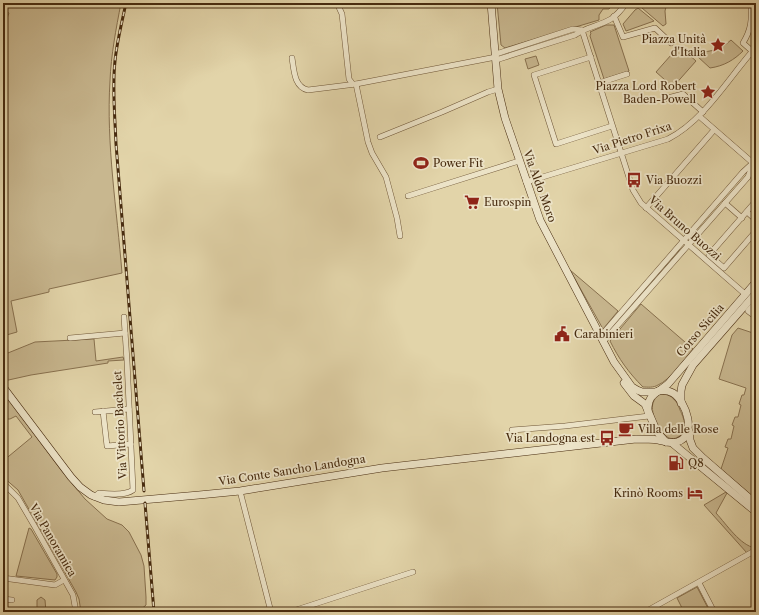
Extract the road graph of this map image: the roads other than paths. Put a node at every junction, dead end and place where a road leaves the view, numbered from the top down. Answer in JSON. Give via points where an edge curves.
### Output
{"nodes":[{"id":1,"x":337,"y":3,"type":"edge"},
{"id":2,"x":491,"y":3,"type":"edge"},
{"id":3,"x":626,"y":3,"type":"edge"},
{"id":4,"x":753,"y":3,"type":"edge"},
{"id":5,"x":614,"y":16,"type":"junction"},
{"id":6,"x":582,"y":30,"type":"junction"},
{"id":7,"x":671,"y":43,"type":"dead end"},
{"id":8,"x":754,"y":49,"type":"edge"},
{"id":9,"x":496,"y":57,"type":"junction"},
{"id":10,"x":590,"y":57,"type":"junction"},
{"id":11,"x":292,"y":58,"type":"dead end"},
{"id":12,"x":627,"y":74,"type":"dead end"},
{"id":13,"x":354,"y":83,"type":"junction"},
{"id":14,"x":599,"y":83,"type":"junction"},
{"id":15,"x":498,"y":89,"type":"junction"},
{"id":16,"x":664,"y":99,"type":"dead end"},
{"id":17,"x":701,"y":114,"type":"junction"},
{"id":18,"x":612,"y":126,"type":"junction"},
{"id":19,"x":714,"y":130,"type":"junction"},
{"id":20,"x":380,"y":137,"type":"dead end"},
{"id":21,"x":621,"y":153,"type":"junction"},
{"id":22,"x":519,"y":161,"type":"junction"},
{"id":23,"x":755,"y":162,"type":"edge"},
{"id":24,"x":526,"y":182,"type":"junction"},
{"id":25,"x":408,"y":196,"type":"dead end"},
{"id":26,"x":756,"y":201,"type":"edge"},
{"id":27,"x":725,"y":203,"type":"junction"},
{"id":28,"x":646,"y":208,"type":"junction"},
{"id":29,"x":746,"y":212,"type":"junction"},
{"id":30,"x":742,"y":218,"type":"junction"},
{"id":31,"x":755,"y":219,"type":"edge"},
{"id":32,"x":756,"y":231,"type":"edge"},
{"id":33,"x":400,"y":236,"type":"dead end"},
{"id":34,"x":683,"y":240,"type":"junction"},
{"id":35,"x":688,"y":245,"type":"junction"},
{"id":36,"x":756,"y":282,"type":"edge"},
{"id":37,"x":756,"y":293,"type":"edge"},
{"id":38,"x":745,"y":294,"type":"junction"},
{"id":39,"x":756,"y":302,"type":"edge"},
{"id":40,"x":124,"y":317,"type":"dead end"},
{"id":41,"x":756,"y":317,"type":"edge"},
{"id":42,"x":125,"y":334,"type":"junction"},
{"id":43,"x":70,"y":338,"type":"dead end"},
{"id":44,"x":601,"y":340,"type":"junction"},
{"id":45,"x":614,"y":362,"type":"junction"},
{"id":46,"x":3,"y":387,"type":"edge"},
{"id":47,"x":657,"y":391,"type":"junction"},
{"id":48,"x":681,"y":403,"type":"junction"},
{"id":49,"x":129,"y":409,"type":"junction"},
{"id":50,"x":103,"y":411,"type":"junction"},
{"id":51,"x":95,"y":412,"type":"dead end"},
{"id":52,"x":649,"y":414,"type":"junction"},
{"id":53,"x":653,"y":425,"type":"junction"},
{"id":54,"x":512,"y":430,"type":"dead end"},
{"id":55,"x":689,"y":430,"type":"junction"},
{"id":56,"x":636,"y":439,"type":"junction"},
{"id":57,"x":669,"y":442,"type":"junction"},
{"id":58,"x":131,"y":444,"type":"junction"},
{"id":59,"x":3,"y":483,"type":"edge"},
{"id":60,"x":240,"y":491,"type":"junction"},
{"id":61,"x":94,"y":497,"type":"junction"},
{"id":62,"x":756,"y":504,"type":"edge"},
{"id":63,"x":756,"y":512,"type":"edge"},
{"id":64,"x":756,"y":550,"type":"edge"},
{"id":65,"x":413,"y":572,"type":"dead end"},
{"id":66,"x":3,"y":578,"type":"edge"},
{"id":67,"x":64,"y":580,"type":"junction"},
{"id":68,"x":699,"y":583,"type":"junction"},
{"id":69,"x":3,"y":599,"type":"edge"},
{"id":70,"x":12,"y":600,"type":"dead end"},
{"id":71,"x":76,"y":612,"type":"edge"},
{"id":72,"x":272,"y":612,"type":"edge"},
{"id":73,"x":290,"y":612,"type":"edge"},
{"id":74,"x":645,"y":612,"type":"edge"},
{"id":75,"x":714,"y":612,"type":"edge"}],
"edges":[{"from":1,"to":13,"type":"street","via":[[342,14],[349,79]]},
{"from":2,"to":9,"type":"main road","name":"Via Aldo Moro"},
{"from":3,"to":5,"type":"street"},
{"from":4,"to":8,"type":"street","via":[[749,33],[743,43]]},
{"from":5,"to":6,"type":"street","via":[[606,22]]},
{"from":5,"to":7,"type":"street","via":[[623,37],[654,28]]},
{"from":6,"to":9,"type":"street","via":[[575,35]]},
{"from":6,"to":10,"type":"street","name":"Via Bruno Buozzi"},
{"from":8,"to":17,"type":"street","name":"Via Pietro Frixa"},
{"from":9,"to":13,"type":"street"},
{"from":9,"to":15,"type":"main road","name":"Via Aldo Moro"},
{"from":10,"to":14,"type":"street","name":"Via Bruno Buozzi"},
{"from":10,"to":18,"type":"street","via":[[534,75],[556,144]]},
{"from":11,"to":13,"type":"street","via":[[296,81],[303,89]]},
{"from":12,"to":14,"type":"street"},
{"from":13,"to":33,"type":"street","via":[[368,142],[386,177]]},
{"from":14,"to":18,"type":"street","name":"Via Bruno Buozzi"},
{"from":15,"to":20,"type":"street"},
{"from":15,"to":22,"type":"main road","name":"Via Aldo Moro"},
{"from":16,"to":17,"type":"street","via":[[683,94]]},
{"from":17,"to":19,"type":"street"},
{"from":17,"to":21,"type":"street","name":"Via Pietro Frixa","via":[[680,133],[668,139]]},
{"from":18,"to":21,"type":"street","name":"Via Bruno Buozzi"},
{"from":19,"to":23,"type":"street"},
{"from":19,"to":28,"type":"street"},
{"from":21,"to":24,"type":"street","name":"Via Pietro Frixa"},
{"from":21,"to":28,"type":"street","name":"Via Bruno Buozzi","via":[[636,198]]},
{"from":22,"to":24,"type":"main road","name":"Via Aldo Moro"},
{"from":22,"to":25,"type":"street"},
{"from":23,"to":27,"type":"street","via":[[748,177]]},
{"from":23,"to":34,"type":"street","via":[[743,172]]},
{"from":24,"to":44,"type":"main road","name":"Via Aldo Moro","via":[[540,220]]},
{"from":26,"to":29,"type":"street"},
{"from":27,"to":30,"type":"street"},
{"from":27,"to":35,"type":"street"},
{"from":28,"to":34,"type":"street","name":"Via Bruno Buozzi"},
{"from":29,"to":30,"type":"street"},
{"from":29,"to":31,"type":"street"},
{"from":30,"to":32,"type":"street","via":[[709,255],[724,268]]},
{"from":34,"to":35,"type":"street","name":"Via Bruno Buozzi"},
{"from":34,"to":44,"type":"street"},
{"from":35,"to":38,"type":"street","name":"Via Bruno Buozzi"},
{"from":35,"to":44,"type":"street"},
{"from":36,"to":38,"type":"main road","name":"Corso Sicilia"},
{"from":37,"to":48,"type":"main road","name":"Corso Sicilia","via":[[694,365],[682,385]]},
{"from":38,"to":47,"type":"main road","name":"Corso Sicilia","via":[[668,384]]},
{"from":39,"to":41,"type":"street","via":[[748,311]]},
{"from":40,"to":42,"type":"street","name":"Via Vittorio Bachelet"},
{"from":42,"to":43,"type":"street"},
{"from":42,"to":49,"type":"street","name":"Via Vittorio Bachelet"},
{"from":44,"to":45,"type":"main road","name":"Via Aldo Moro"},
{"from":45,"to":47,"type":"main road","via":[[632,387],[642,392]]},
{"from":45,"to":52,"type":"main road","via":[[619,376],[634,396],[645,404]]},
{"from":46,"to":61,"type":"main road","name":"Via Conte Sancho Landogna","via":[[70,477]]},
{"from":47,"to":48,"type":"main road","via":[[672,392]]},
{"from":47,"to":52,"type":"main road","via":[[648,403]]},
{"from":48,"to":55,"type":"main road"},
{"from":49,"to":50,"type":"street"},
{"from":49,"to":58,"type":"street","name":"Via Vittorio Bachelet"},
{"from":50,"to":51,"type":"street"},
{"from":50,"to":58,"type":"street","via":[[107,446]]},
{"from":52,"to":53,"type":"main road"},
{"from":52,"to":54,"type":"street","via":[[565,426]]},
{"from":53,"to":56,"type":"main road","via":[[647,436]]},
{"from":53,"to":57,"type":"main road","via":[[659,435]]},
{"from":55,"to":57,"type":"main road","via":[[684,439]]},
{"from":55,"to":62,"type":"main road","via":[[693,448]]},
{"from":56,"to":57,"type":"main road"},
{"from":56,"to":60,"type":"main road","name":"Via Conte Sancho Landogna","via":[[382,468]]},
{"from":57,"to":63,"type":"main road"},
{"from":58,"to":61,"type":"street","name":"Via Vittorio Bachelet","via":[[133,490],[112,494],[99,493]]},
{"from":59,"to":67,"type":"street","name":"Via Panoramica","via":[[18,498]]},
{"from":60,"to":61,"type":"main road","name":"Via Conte Sancho Landogna","via":[[119,502]]},
{"from":60,"to":72,"type":"street"},
{"from":64,"to":68,"type":"street"},
{"from":65,"to":73,"type":"street"},
{"from":66,"to":67,"type":"street","via":[[55,585]]},
{"from":67,"to":71,"type":"street","name":"Via Panoramica","via":[[73,595]]},
{"from":68,"to":74,"type":"street"},
{"from":68,"to":75,"type":"street"},
{"from":69,"to":70,"type":"street"}]}
